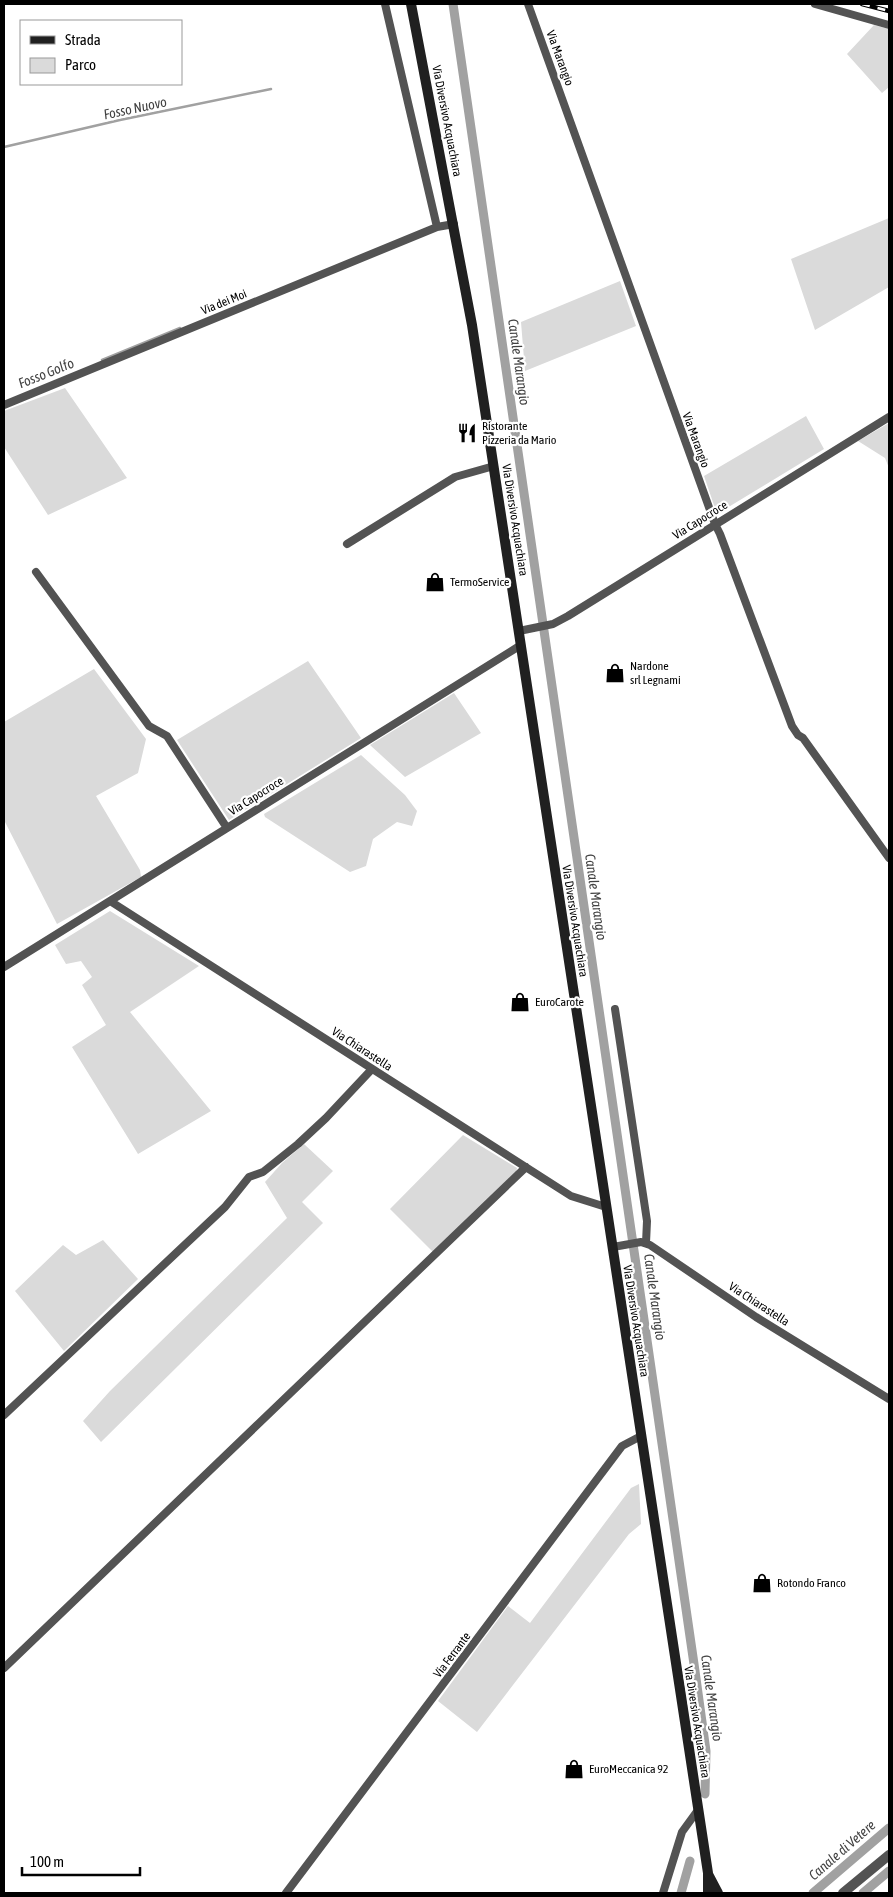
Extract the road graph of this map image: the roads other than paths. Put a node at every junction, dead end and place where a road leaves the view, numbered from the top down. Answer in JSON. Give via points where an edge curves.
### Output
{"nodes":[{"id":1,"x":384,"y":4,"type":"edge"},
{"id":2,"x":411,"y":4,"type":"edge"},
{"id":3,"x":528,"y":4,"type":"edge"},
{"id":4,"x":815,"y":4,"type":"edge"},
{"id":5,"x":889,"y":25,"type":"edge"},
{"id":6,"x":454,"y":224,"type":"junction"},
{"id":7,"x":436,"y":227,"type":"junction"},
{"id":8,"x":4,"y":405,"type":"edge"},
{"id":9,"x":889,"y":417,"type":"edge"},
{"id":10,"x":494,"y":466,"type":"junction"},
{"id":11,"x":715,"y":524,"type":"junction"},
{"id":12,"x":348,"y":544,"type":"dead end"},
{"id":13,"x":36,"y":572,"type":"dead end"},
{"id":14,"x":523,"y":630,"type":"junction"},
{"id":15,"x":521,"y":645,"type":"junction"},
{"id":16,"x":227,"y":828,"type":"junction"},
{"id":17,"x":889,"y":858,"type":"edge"},
{"id":18,"x":110,"y":901,"type":"junction"},
{"id":19,"x":4,"y":966,"type":"edge"},
{"id":20,"x":615,"y":1009,"type":"dead end"},
{"id":21,"x":372,"y":1069,"type":"junction"},
{"id":22,"x":526,"y":1167,"type":"junction"},
{"id":23,"x":606,"y":1208,"type":"junction"},
{"id":24,"x":644,"y":1243,"type":"junction"},
{"id":25,"x":618,"y":1246,"type":"junction"},
{"id":26,"x":889,"y":1400,"type":"edge"},
{"id":27,"x":4,"y":1415,"type":"edge"},
{"id":28,"x":641,"y":1436,"type":"junction"},
{"id":29,"x":4,"y":1668,"type":"edge"},
{"id":30,"x":698,"y":1810,"type":"junction"},
{"id":31,"x":889,"y":1855,"type":"edge"},
{"id":32,"x":708,"y":1873,"type":"junction"},
{"id":33,"x":286,"y":1893,"type":"edge"},
{"id":34,"x":663,"y":1893,"type":"edge"},
{"id":35,"x":708,"y":1893,"type":"edge"},
{"id":36,"x":718,"y":1893,"type":"edge"},
{"id":37,"x":843,"y":1893,"type":"edge"}],
"edges":[{"from":1,"to":7,"type":"street"},
{"from":2,"to":6,"type":"main road","name":"Via Diversivo Acquachiara"},
{"from":3,"to":11,"type":"street","name":"Via Marangio"},
{"from":4,"to":5,"type":"street"},
{"from":6,"to":7,"type":"street","name":"Via dei Moi"},
{"from":6,"to":10,"type":"main road","name":"Via Diversivo Acquachiara"},
{"from":7,"to":8,"type":"street","name":"Via dei Moi"},
{"from":9,"to":11,"type":"street","name":"Via Capocroce"},
{"from":10,"to":12,"type":"street","via":[[455,477]]},
{"from":10,"to":14,"type":"main road","name":"Via Diversivo Acquachiara"},
{"from":11,"to":14,"type":"street","name":"Via Capocroce","via":[[553,624]]},
{"from":11,"to":17,"type":"street","name":"Via Marangio","via":[[792,726]]},
{"from":13,"to":16,"type":"street","via":[[149,726],[167,736]]},
{"from":14,"to":15,"type":"main road","name":"Via Diversivo Acquachiara"},
{"from":15,"to":16,"type":"street","name":"Via Capocroce"},
{"from":15,"to":23,"type":"main road","name":"Via Diversivo Acquachiara"},
{"from":16,"to":18,"type":"street","name":"Via Capocroce"},
{"from":18,"to":19,"type":"street","name":"Via Capocroce"},
{"from":18,"to":21,"type":"street","name":"Via Chiarastella"},
{"from":20,"to":24,"type":"street","via":[[646,1221]]},
{"from":21,"to":22,"type":"street","name":"Via Chiarastella"},
{"from":21,"to":27,"type":"street","via":[[292,1149],[263,1172],[249,1177],[225,1208]]},
{"from":22,"to":23,"type":"street","name":"Via Chiarastella","via":[[571,1196]]},
{"from":22,"to":29,"type":"street"},
{"from":23,"to":25,"type":"main road","name":"Via Diversivo Acquachiara"},
{"from":24,"to":25,"type":"street"},
{"from":24,"to":26,"type":"street","name":"Via Chiarastella"},
{"from":25,"to":28,"type":"main road","name":"Via Diversivo Acquachiara"},
{"from":28,"to":30,"type":"main road","name":"Via Diversivo Acquachiara"},
{"from":28,"to":33,"type":"street","name":"Via Ferrante","via":[[622,1446]]},
{"from":30,"to":32,"type":"main road","name":"Via Diversivo Acquachiara"},
{"from":30,"to":34,"type":"street","via":[[682,1832]]},
{"from":31,"to":37,"type":"street"},
{"from":32,"to":35,"type":"main road"},
{"from":32,"to":36,"type":"main road"}]}
